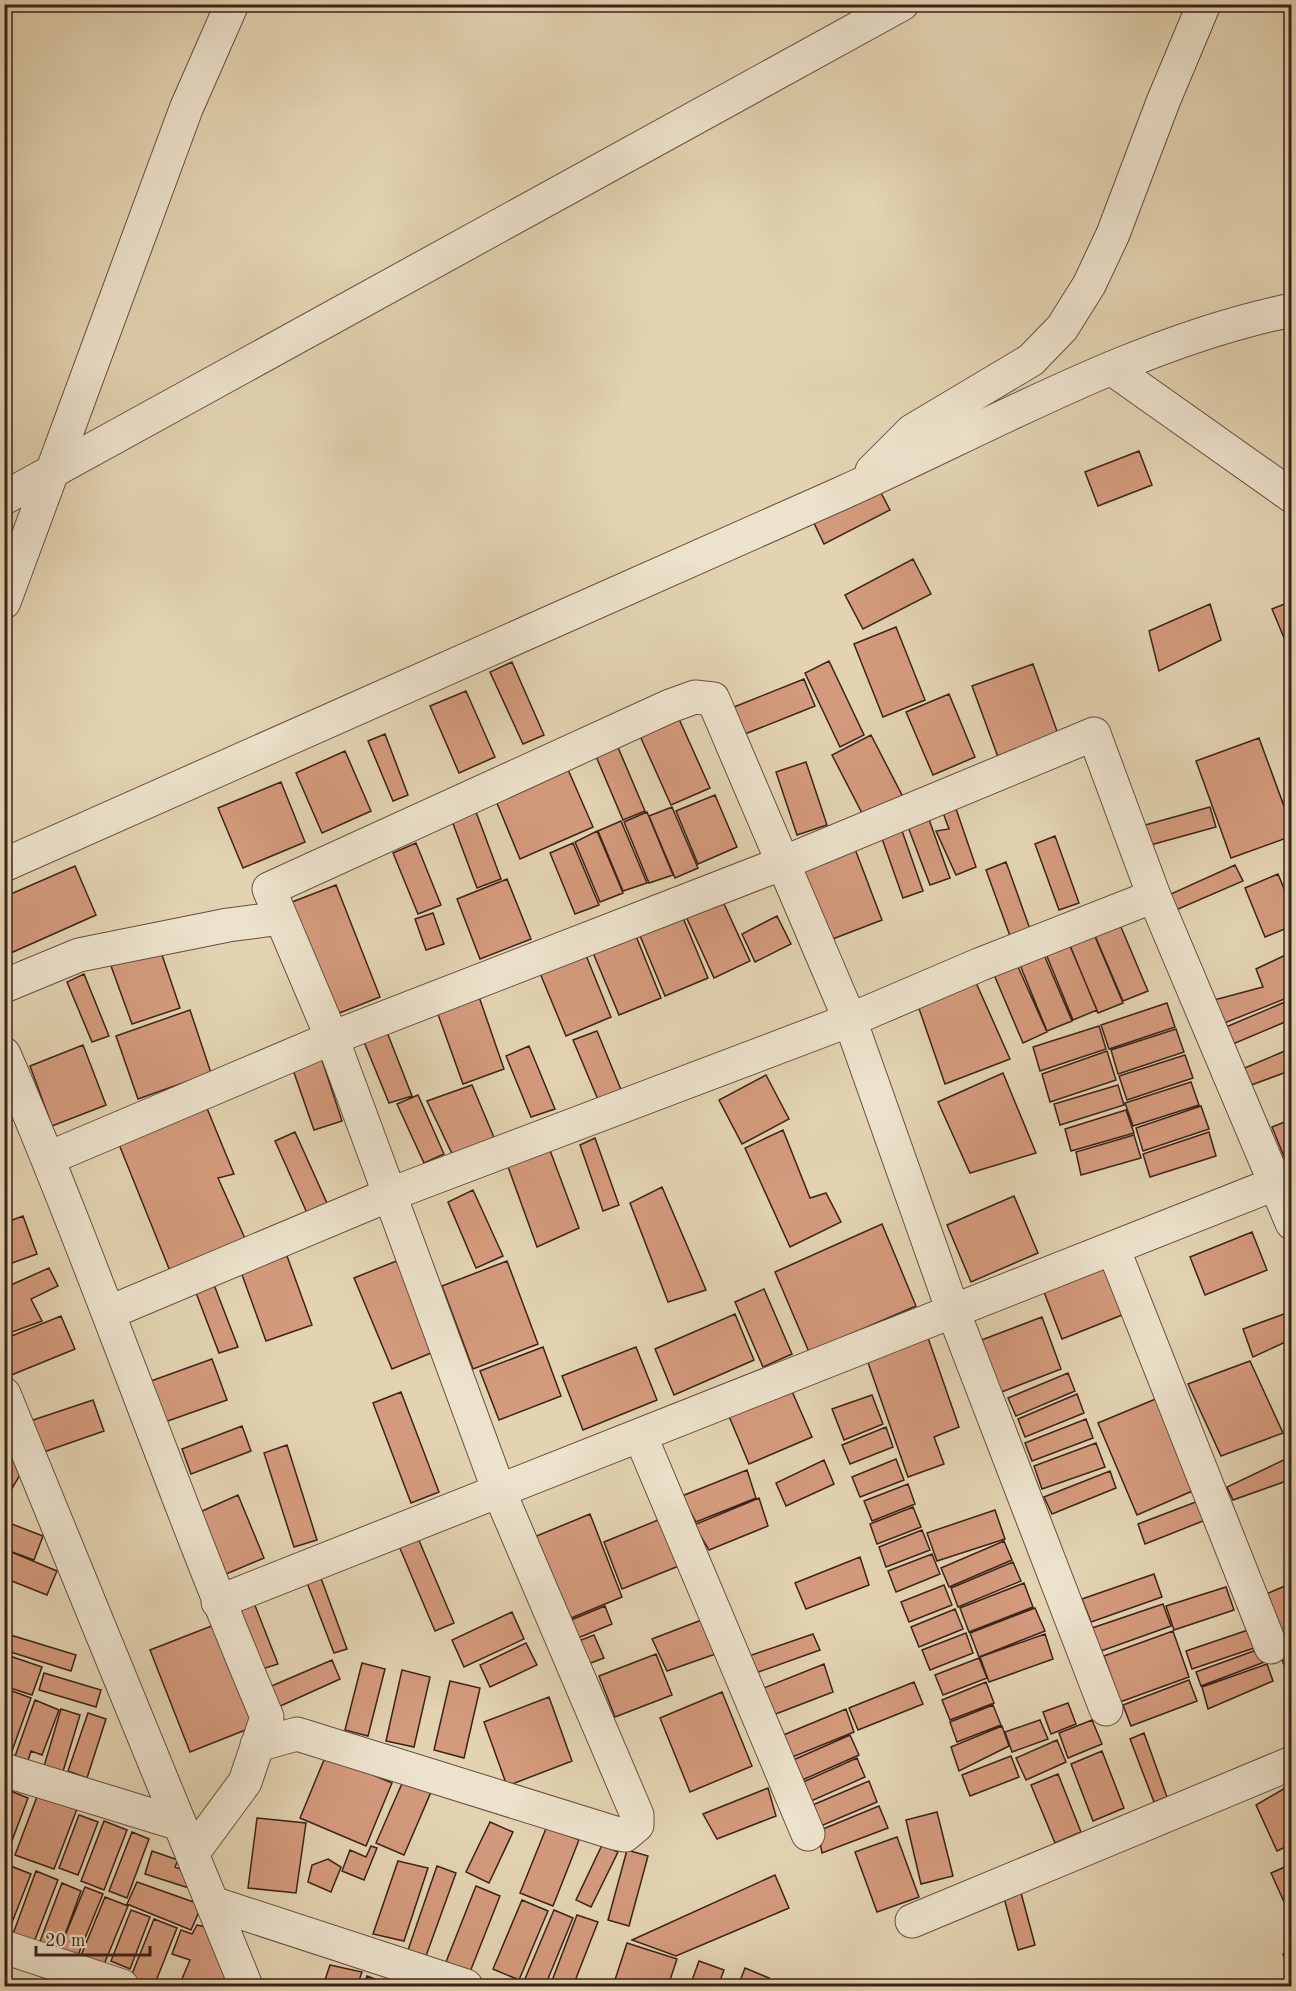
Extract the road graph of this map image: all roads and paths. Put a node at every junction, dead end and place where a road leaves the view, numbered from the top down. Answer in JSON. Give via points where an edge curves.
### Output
{"nodes":[{"id":1,"x":232,"y":4,"type":"edge"},
{"id":2,"x":1204,"y":4,"type":"edge"},
{"id":3,"x":892,"y":9,"type":"edge"},
{"id":4,"x":1292,"y":310,"type":"edge"},
{"id":5,"x":1112,"y":368,"type":"junction"},
{"id":6,"x":55,"y":471,"type":"junction"},
{"id":7,"x":856,"y":487,"type":"junction"},
{"id":8,"x":1292,"y":496,"type":"edge"},
{"id":9,"x":4,"y":498,"type":"edge"},
{"id":10,"x":4,"y":602,"type":"edge"},
{"id":11,"x":783,"y":863,"type":"junction"},
{"id":12,"x":4,"y":865,"type":"edge"},
{"id":13,"x":1154,"y":896,"type":"junction"},
{"id":14,"x":282,"y":918,"type":"junction"},
{"id":15,"x":4,"y":986,"type":"edge"},
{"id":16,"x":849,"y":1020,"type":"junction"},
{"id":17,"x":332,"y":1038,"type":"junction"},
{"id":18,"x":4,"y":1054,"type":"edge"},
{"id":19,"x":49,"y":1158,"type":"junction"},
{"id":20,"x":1284,"y":1180,"type":"edge"},
{"id":21,"x":391,"y":1194,"type":"junction"},
{"id":22,"x":1292,"y":1223,"type":"edge"},
{"id":23,"x":1113,"y":1248,"type":"junction"},
{"id":24,"x":953,"y":1311,"type":"junction"},
{"id":25,"x":108,"y":1313,"type":"junction"},
{"id":26,"x":4,"y":1394,"type":"edge"},
{"id":27,"x":640,"y":1435,"type":"junction"},
{"id":28,"x":499,"y":1491,"type":"junction"},
{"id":29,"x":218,"y":1602,"type":"junction"},
{"id":30,"x":1271,"y":1647,"type":"dead end"},
{"id":31,"x":1106,"y":1709,"type":"dead end"},
{"id":32,"x":257,"y":1745,"type":"junction"},
{"id":33,"x":1292,"y":1763,"type":"edge"},
{"id":34,"x":4,"y":1770,"type":"edge"},
{"id":35,"x":180,"y":1824,"type":"junction"},
{"id":36,"x":808,"y":1834,"type":"dead end"},
{"id":37,"x":192,"y":1854,"type":"junction"},
{"id":38,"x":212,"y":1903,"type":"junction"},
{"id":39,"x":912,"y":1921,"type":"dead end"},
{"id":40,"x":4,"y":1947,"type":"edge"},
{"id":41,"x":122,"y":1986,"type":"edge"},
{"id":42,"x":246,"y":1986,"type":"edge"},
{"id":43,"x":466,"y":1986,"type":"edge"}],
"edges":[{"from":1,"to":6,"type":"street","via":[[186,109]]},
{"from":2,"to":7,"type":"street","via":[[1113,234],[1089,285],[1062,328],[1031,360],[912,431]]},
{"from":3,"to":6,"type":"street"},
{"from":4,"to":5,"type":"street","via":[[1248,318]]},
{"from":5,"to":7,"type":"street"},
{"from":5,"to":8,"type":"street"},
{"from":6,"to":9,"type":"street"},
{"from":6,"to":10,"type":"street"},
{"from":7,"to":12,"type":"street"},
{"from":11,"to":13,"type":"street","via":[[1094,734]]},
{"from":11,"to":14,"type":"street","via":[[713,699],[695,697],[269,889]]},
{"from":11,"to":16,"type":"street"},
{"from":11,"to":17,"type":"street"},
{"from":13,"to":16,"type":"street"},
{"from":13,"to":20,"type":"street"},
{"from":14,"to":15,"type":"street","via":[[79,955]]},
{"from":14,"to":17,"type":"street"},
{"from":16,"to":21,"type":"street"},
{"from":16,"to":24,"type":"street"},
{"from":17,"to":19,"type":"street"},
{"from":17,"to":21,"type":"street"},
{"from":18,"to":19,"type":"street"},
{"from":19,"to":25,"type":"street"},
{"from":20,"to":22,"type":"street"},
{"from":20,"to":23,"type":"street"},
{"from":21,"to":25,"type":"street"},
{"from":21,"to":28,"type":"street"},
{"from":23,"to":24,"type":"street"},
{"from":23,"to":30,"type":"street"},
{"from":24,"to":27,"type":"street"},
{"from":24,"to":31,"type":"street"},
{"from":25,"to":29,"type":"street"},
{"from":26,"to":35,"type":"street"},
{"from":27,"to":28,"type":"street"},
{"from":27,"to":36,"type":"street"},
{"from":28,"to":29,"type":"street"},
{"from":28,"to":32,"type":"street","via":[[637,1815],[633,1832],[615,1833],[297,1734]]},
{"from":29,"to":32,"type":"street","via":[[267,1717]]},
{"from":32,"to":37,"type":"street","via":[[245,1782]]},
{"from":33,"to":39,"type":"street"},
{"from":34,"to":35,"type":"street"},
{"from":35,"to":37,"type":"street"},
{"from":37,"to":38,"type":"street"},
{"from":38,"to":42,"type":"street"},
{"from":38,"to":43,"type":"street"},
{"from":40,"to":41,"type":"street"}]}
